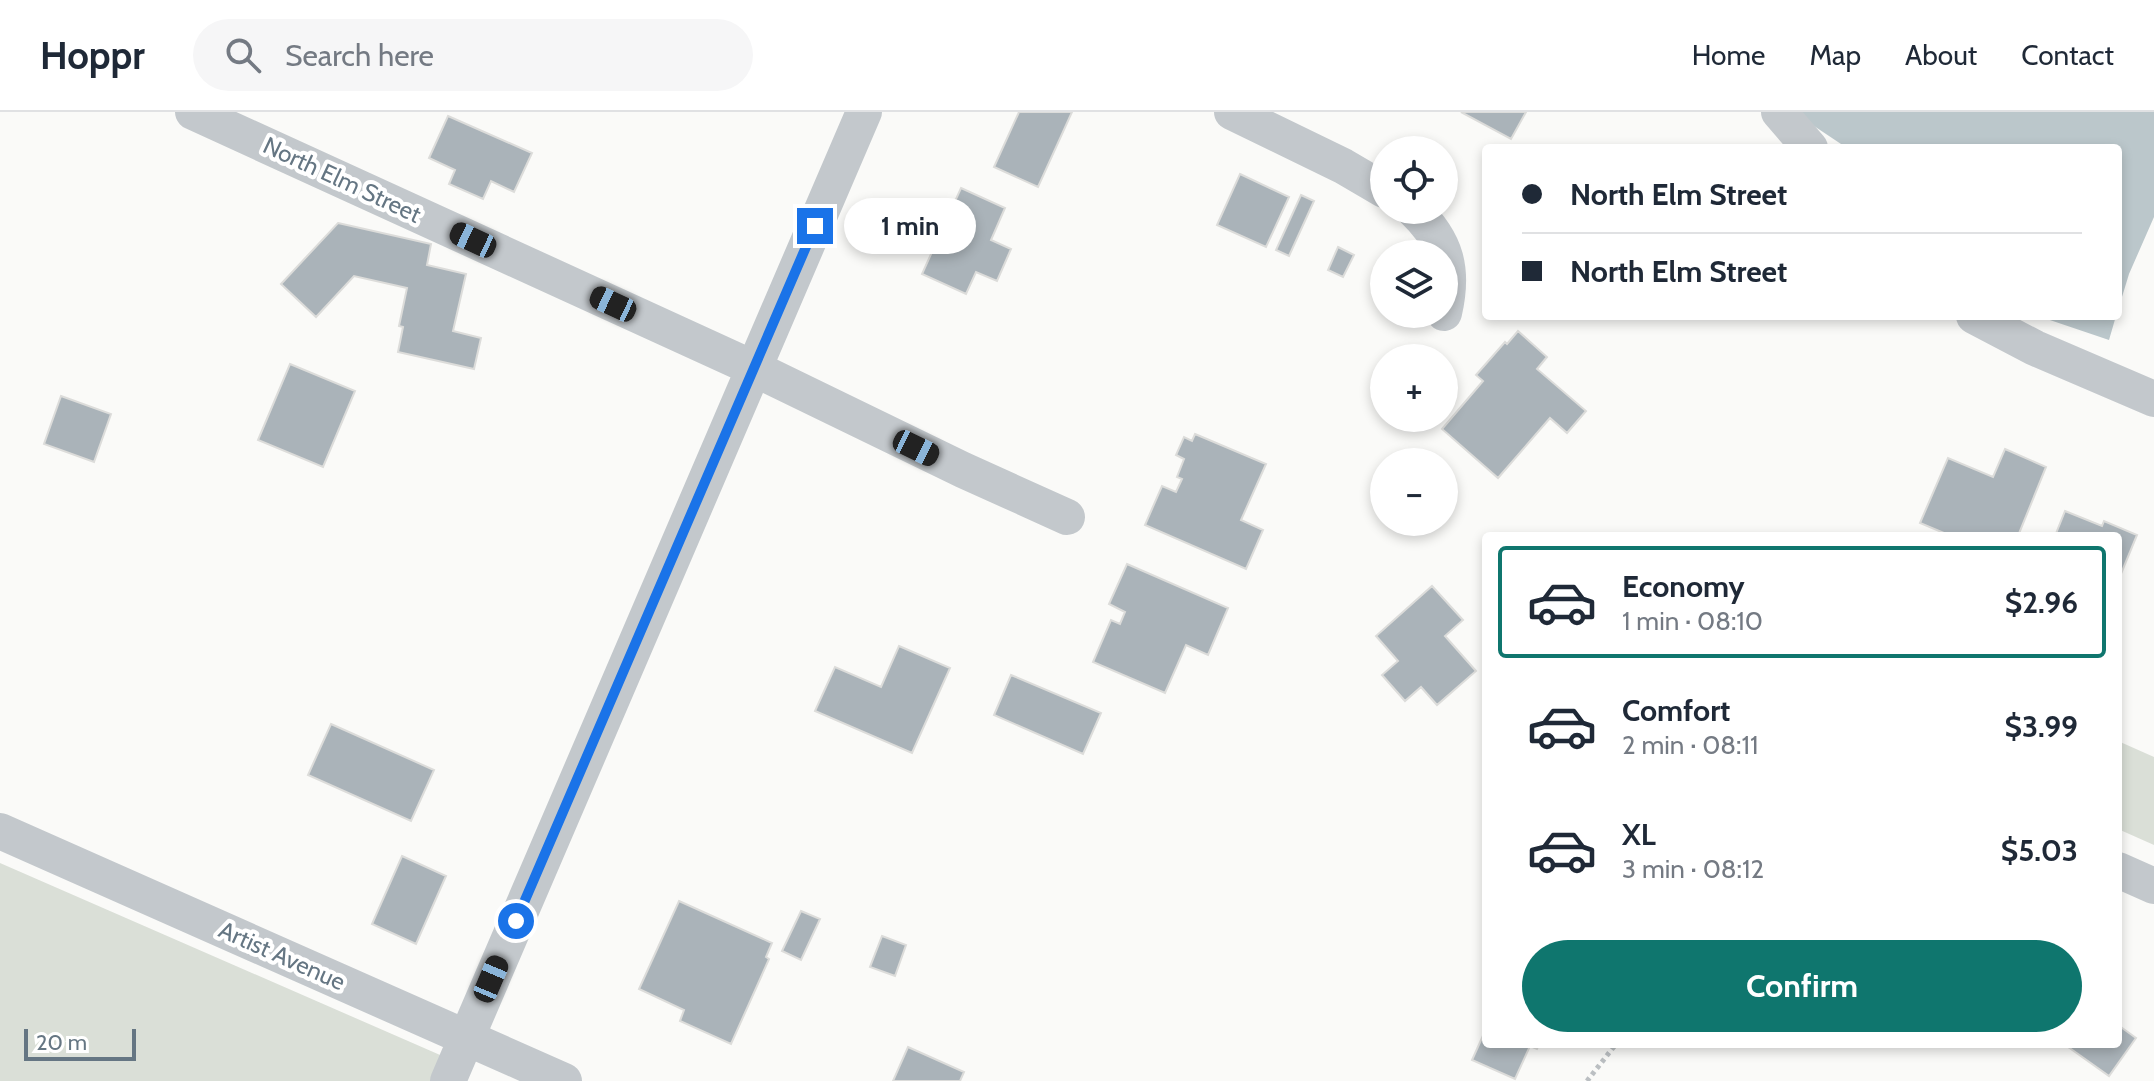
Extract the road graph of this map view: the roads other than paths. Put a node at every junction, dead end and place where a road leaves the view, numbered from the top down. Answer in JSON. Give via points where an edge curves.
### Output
{"nodes":[{"id":1,"x":193,"y":112,"type":"edge"},
{"id":2,"x":864,"y":112,"type":"edge"},
{"id":3,"x":1232,"y":112,"type":"edge"},
{"id":4,"x":1779,"y":112,"type":"edge"},
{"id":5,"x":1807,"y":144,"type":"edge"},
{"id":6,"x":1370,"y":182,"type":"edge"},
{"id":7,"x":1982,"y":320,"type":"edge"},
{"id":8,"x":753,"y":368,"type":"junction"},
{"id":9,"x":2154,"y":399,"type":"edge"},
{"id":10,"x":1067,"y":517,"type":"dead end"},
{"id":11,"x":0,"y":831,"type":"edge"},
{"id":12,"x":2122,"y":872,"type":"edge"},
{"id":13,"x":2154,"y":886,"type":"edge"},
{"id":14,"x":467,"y":1037,"type":"junction"},
{"id":15,"x":448,"y":1081,"type":"edge"},
{"id":16,"x":564,"y":1081,"type":"edge"}],
"edges":[{"from":1,"to":8,"type":"street","name":"North Elm Street"},
{"from":2,"to":8,"type":"street"},
{"from":3,"to":6,"type":"street"},
{"from":4,"to":5,"type":"street"},
{"from":7,"to":9,"type":"street"},
{"from":8,"to":10,"type":"street","name":"North Elm Street"},
{"from":8,"to":14,"type":"street"},
{"from":11,"to":14,"type":"street","name":"Artist Avenue"},
{"from":12,"to":13,"type":"street"},
{"from":14,"to":15,"type":"street"},
{"from":14,"to":16,"type":"street","name":"Artist Avenue"}]}
